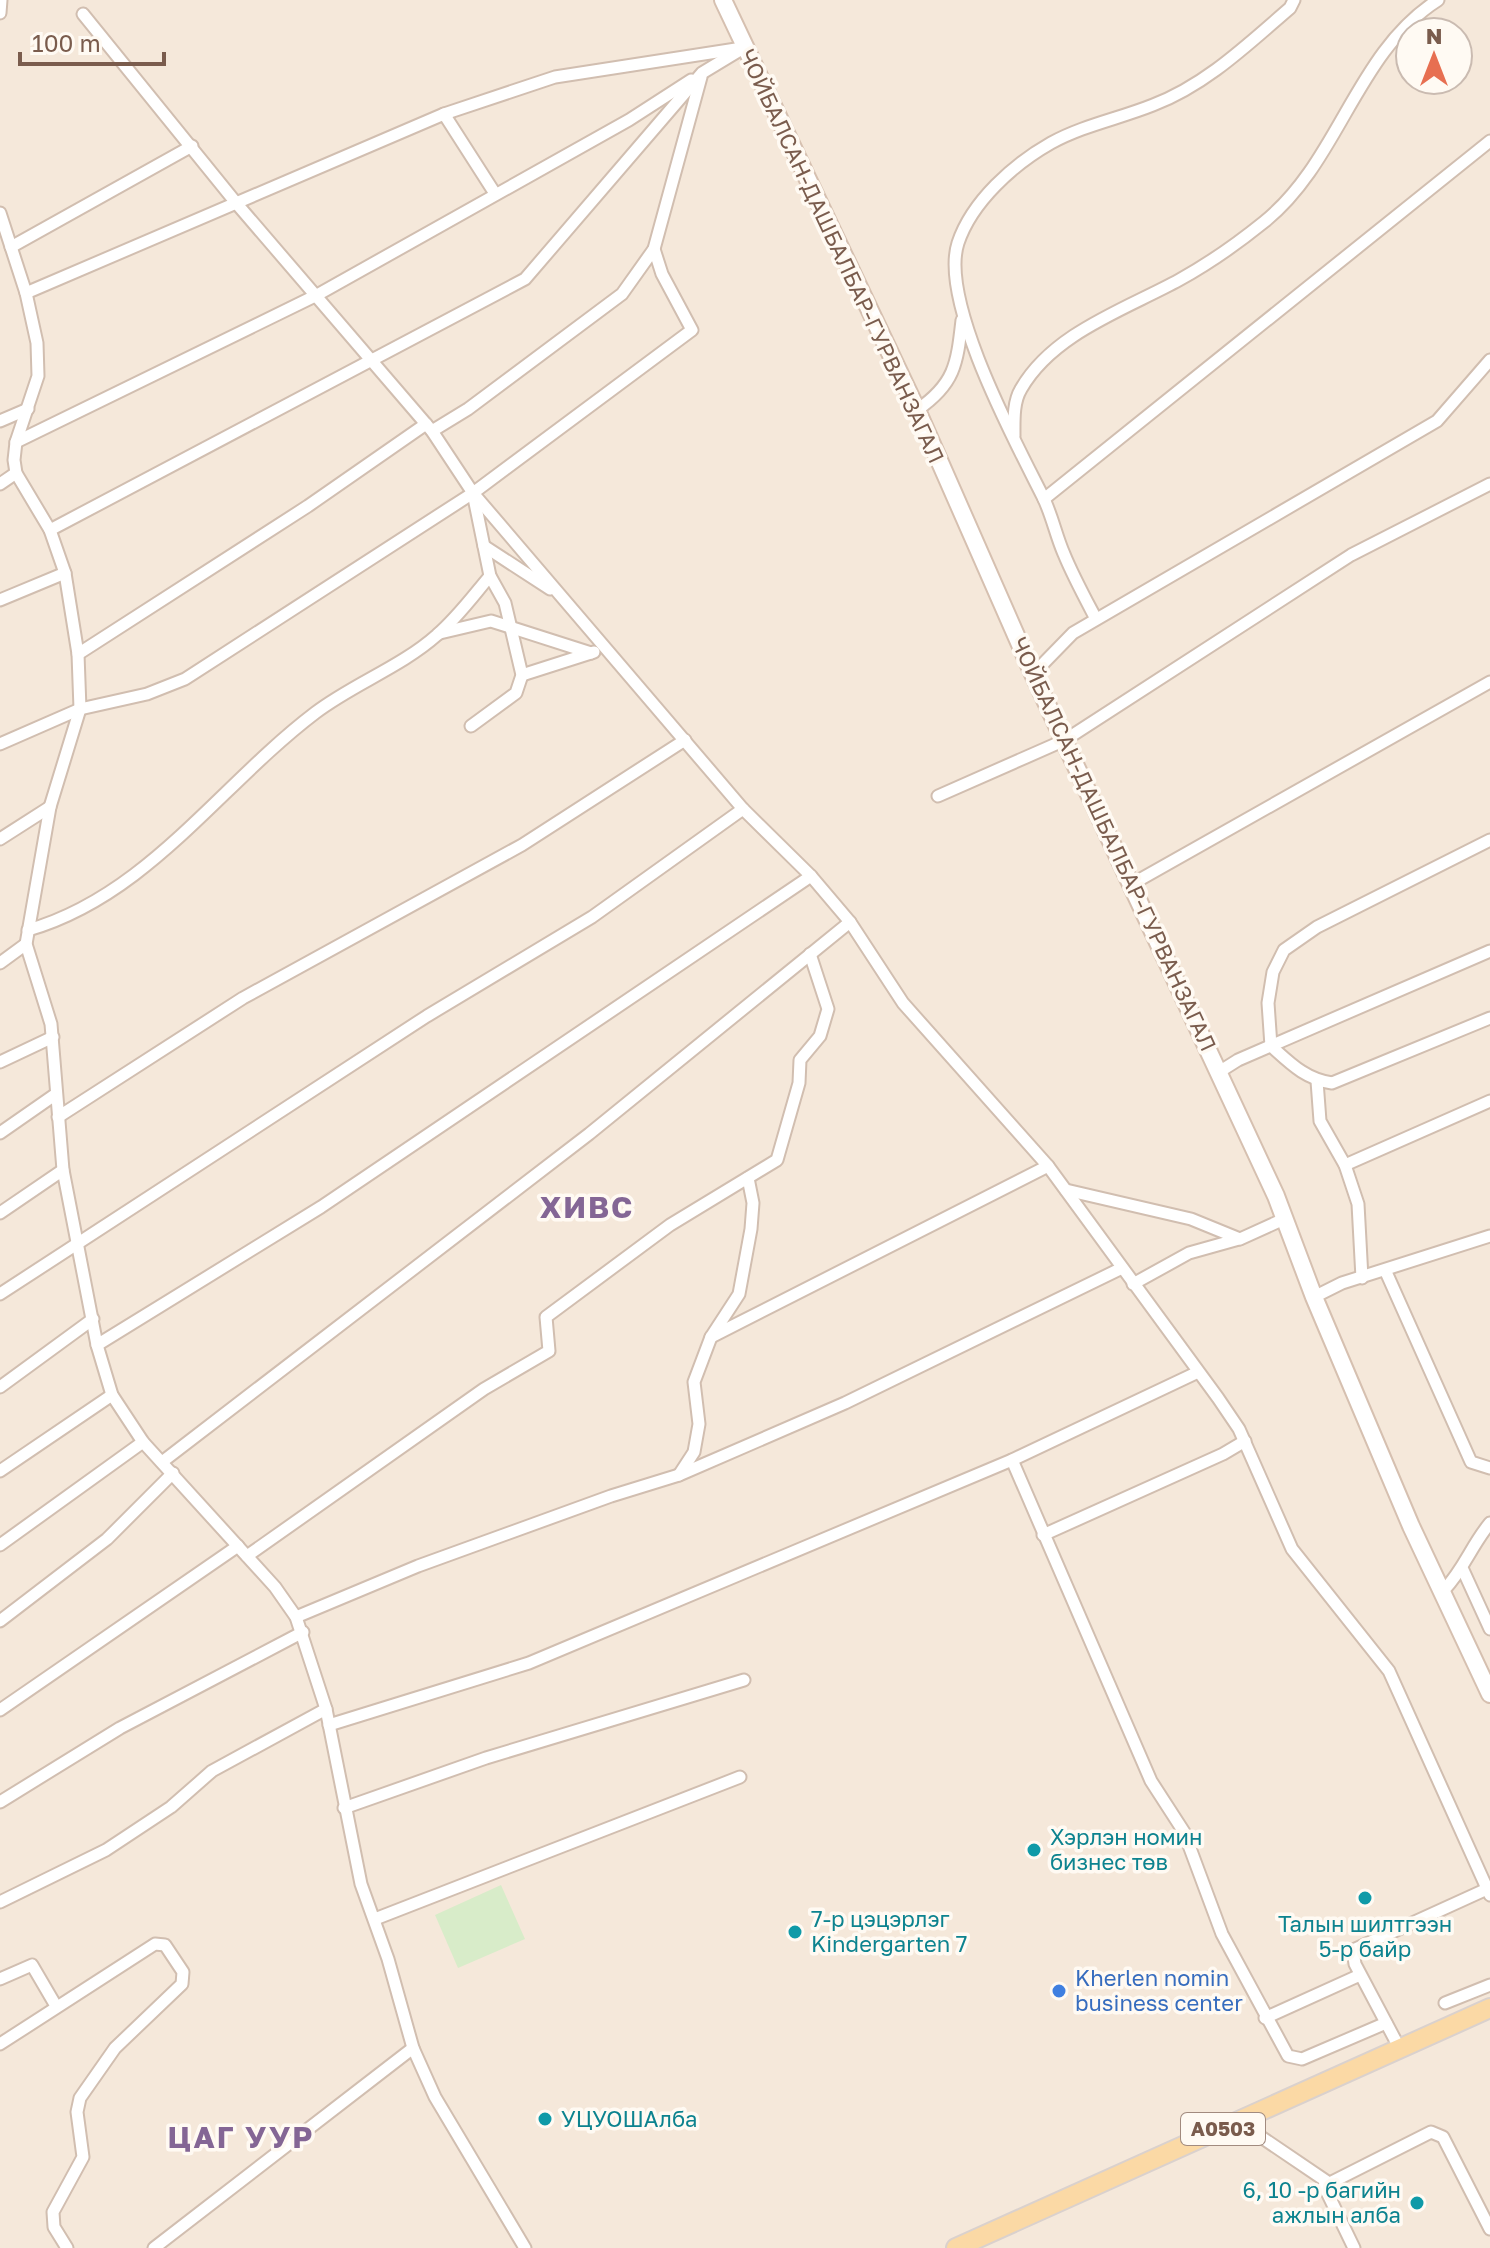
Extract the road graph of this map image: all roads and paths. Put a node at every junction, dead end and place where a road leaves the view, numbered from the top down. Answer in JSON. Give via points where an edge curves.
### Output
{"nodes":[{"id":1,"x":1,"y":0,"type":"edge"},
{"id":2,"x":723,"y":0,"type":"edge"},
{"id":3,"x":1294,"y":0,"type":"edge"},
{"id":4,"x":1438,"y":0,"type":"edge"},
{"id":5,"x":0,"y":13,"type":"edge"},
{"id":6,"x":83,"y":14,"type":"dead end"},
{"id":7,"x":745,"y":47,"type":"junction"},
{"id":8,"x":702,"y":73,"type":"junction"},
{"id":9,"x":444,"y":114,"type":"junction"},
{"id":10,"x":1490,"y":141,"type":"edge"},
{"id":11,"x":192,"y":146,"type":"junction"},
{"id":12,"x":494,"y":192,"type":"junction"},
{"id":13,"x":237,"y":204,"type":"junction"},
{"id":14,"x":0,"y":213,"type":"edge"},
{"id":15,"x":11,"y":247,"type":"junction"},
{"id":16,"x":654,"y":249,"type":"junction"},
{"id":17,"x":26,"y":293,"type":"junction"},
{"id":18,"x":317,"y":295,"type":"junction"},
{"id":19,"x":963,"y":316,"type":"junction"},
{"id":20,"x":372,"y":360,"type":"junction"},
{"id":21,"x":1490,"y":360,"type":"edge"},
{"id":22,"x":28,"y":409,"type":"junction"},
{"id":23,"x":917,"y":410,"type":"junction"},
{"id":24,"x":0,"y":421,"type":"edge"},
{"id":25,"x":429,"y":428,"type":"junction"},
{"id":26,"x":1014,"y":441,"type":"junction"},
{"id":27,"x":16,"y":442,"type":"junction"},
{"id":28,"x":16,"y":473,"type":"junction"},
{"id":29,"x":0,"y":484,"type":"edge"},
{"id":30,"x":1490,"y":484,"type":"edge"},
{"id":31,"x":473,"y":493,"type":"junction"},
{"id":32,"x":1044,"y":499,"type":"junction"},
{"id":33,"x":50,"y":530,"type":"junction"},
{"id":34,"x":484,"y":546,"type":"junction"},
{"id":35,"x":65,"y":573,"type":"junction"},
{"id":36,"x":490,"y":576,"type":"junction"},
{"id":37,"x":560,"y":596,"type":"junction"},
{"id":38,"x":0,"y":600,"type":"edge"},
{"id":39,"x":1096,"y":619,"type":"junction"},
{"id":40,"x":511,"y":625,"type":"junction"},
{"id":41,"x":440,"y":633,"type":"junction"},
{"id":42,"x":607,"y":648,"type":"junction"},
{"id":43,"x":591,"y":653,"type":"junction"},
{"id":44,"x":78,"y":654,"type":"junction"},
{"id":45,"x":1033,"y":674,"type":"junction"},
{"id":46,"x":522,"y":675,"type":"junction"},
{"id":47,"x":1490,"y":682,"type":"edge"},
{"id":48,"x":80,"y":709,"type":"junction"},
{"id":49,"x":471,"y":726,"type":"dead end"},
{"id":50,"x":685,"y":740,"type":"junction"},
{"id":51,"x":1065,"y":740,"type":"junction"},
{"id":52,"x":0,"y":744,"type":"edge"},
{"id":53,"x":938,"y":796,"type":"dead end"},
{"id":54,"x":50,"y":807,"type":"junction"},
{"id":55,"x":743,"y":809,"type":"junction"},
{"id":56,"x":0,"y":839,"type":"edge"},
{"id":57,"x":1490,"y":840,"type":"edge"},
{"id":58,"x":811,"y":876,"type":"junction"},
{"id":59,"x":1132,"y":884,"type":"junction"},
{"id":60,"x":850,"y":922,"type":"junction"},
{"id":61,"x":28,"y":930,"type":"junction"},
{"id":62,"x":26,"y":944,"type":"junction"},
{"id":63,"x":1490,"y":951,"type":"edge"},
{"id":64,"x":810,"y":954,"type":"junction"},
{"id":65,"x":0,"y":963,"type":"edge"},
{"id":66,"x":1490,"y":1018,"type":"edge"},
{"id":67,"x":53,"y":1037,"type":"junction"},
{"id":68,"x":1271,"y":1046,"type":"junction"},
{"id":69,"x":0,"y":1062,"type":"edge"},
{"id":70,"x":1219,"y":1072,"type":"junction"},
{"id":71,"x":1317,"y":1081,"type":"junction"},
{"id":72,"x":56,"y":1094,"type":"junction"},
{"id":73,"x":1490,"y":1101,"type":"edge"},
{"id":74,"x":58,"y":1117,"type":"junction"},
{"id":75,"x":0,"y":1133,"type":"edge"},
{"id":76,"x":1345,"y":1165,"type":"junction"},
{"id":77,"x":1048,"y":1166,"type":"junction"},
{"id":78,"x":63,"y":1170,"type":"junction"},
{"id":79,"x":748,"y":1178,"type":"junction"},
{"id":80,"x":1066,"y":1190,"type":"junction"},
{"id":81,"x":0,"y":1213,"type":"edge"},
{"id":82,"x":1284,"y":1219,"type":"junction"},
{"id":83,"x":1490,"y":1236,"type":"edge"},
{"id":84,"x":1240,"y":1239,"type":"junction"},
{"id":85,"x":76,"y":1243,"type":"junction"},
{"id":86,"x":1122,"y":1268,"type":"junction"},
{"id":87,"x":1386,"y":1272,"type":"junction"},
{"id":88,"x":1362,"y":1278,"type":"junction"},
{"id":89,"x":1133,"y":1284,"type":"junction"},
{"id":90,"x":0,"y":1294,"type":"edge"},
{"id":91,"x":1314,"y":1297,"type":"junction"},
{"id":92,"x":93,"y":1319,"type":"junction"},
{"id":93,"x":711,"y":1337,"type":"junction"},
{"id":94,"x":97,"y":1345,"type":"junction"},
{"id":95,"x":1196,"y":1373,"type":"junction"},
{"id":96,"x":0,"y":1387,"type":"edge"},
{"id":97,"x":112,"y":1395,"type":"junction"},
{"id":98,"x":1245,"y":1441,"type":"junction"},
{"id":99,"x":143,"y":1442,"type":"junction"},
{"id":100,"x":1012,"y":1460,"type":"junction"},
{"id":101,"x":162,"y":1462,"type":"junction"},
{"id":102,"x":1490,"y":1468,"type":"edge"},
{"id":103,"x":0,"y":1471,"type":"edge"},
{"id":104,"x":173,"y":1473,"type":"junction"},
{"id":105,"x":679,"y":1475,"type":"junction"},
{"id":106,"x":1490,"y":1523,"type":"edge"},
{"id":107,"x":1043,"y":1535,"type":"junction"},
{"id":108,"x":0,"y":1545,"type":"edge"},
{"id":109,"x":238,"y":1546,"type":"junction"},
{"id":110,"x":247,"y":1556,"type":"junction"},
{"id":111,"x":1463,"y":1570,"type":"junction"},
{"id":112,"x":1444,"y":1590,"type":"junction"},
{"id":113,"x":296,"y":1617,"type":"junction"},
{"id":114,"x":0,"y":1621,"type":"edge"},
{"id":115,"x":1490,"y":1629,"type":"edge"},
{"id":116,"x":303,"y":1632,"type":"junction"},
{"id":117,"x":1485,"y":1668,"type":"edge"},
{"id":118,"x":744,"y":1680,"type":"dead end"},
{"id":119,"x":1490,"y":1694,"type":"edge"},
{"id":120,"x":326,"y":1709,"type":"junction"},
{"id":121,"x":0,"y":1710,"type":"edge"},
{"id":122,"x":329,"y":1725,"type":"junction"},
{"id":123,"x":740,"y":1777,"type":"dead end"},
{"id":124,"x":0,"y":1802,"type":"edge"},
{"id":125,"x":344,"y":1808,"type":"junction"},
{"id":126,"x":1489,"y":1892,"type":"edge"},
{"id":127,"x":0,"y":1902,"type":"edge"},
{"id":128,"x":375,"y":1919,"type":"junction"},
{"id":129,"x":1360,"y":1975,"type":"junction"},
{"id":130,"x":0,"y":1979,"type":"edge"},
{"id":131,"x":1490,"y":1985,"type":"edge"},
{"id":132,"x":1445,"y":2003,"type":"dead end"},
{"id":133,"x":56,"y":2006,"type":"junction"},
{"id":134,"x":1490,"y":2008,"type":"edge"},
{"id":135,"x":1265,"y":2018,"type":"junction"},
{"id":136,"x":1386,"y":2023,"type":"junction"},
{"id":137,"x":0,"y":2044,"type":"edge"},
{"id":138,"x":413,"y":2048,"type":"junction"},
{"id":139,"x":1400,"y":2049,"type":"junction"},
{"id":140,"x":1239,"y":2122,"type":"junction"},
{"id":141,"x":1329,"y":2183,"type":"junction"},
{"id":142,"x":1490,"y":2229,"type":"edge"},
{"id":143,"x":67,"y":2248,"type":"edge"},
{"id":144,"x":154,"y":2248,"type":"edge"},
{"id":145,"x":525,"y":2248,"type":"edge"},
{"id":146,"x":956,"y":2248,"type":"edge"},
{"id":147,"x":1354,"y":2248,"type":"edge"}],
"edges":[{"from":1,"to":5,"type":"street"},
{"from":2,"to":7,"type":"street","name":"ЧОЙБАЛСАН-ДАШБАЛБАР-ГУРВАНЗАГАЛ"},
{"from":3,"to":19,"type":"street","via":[[1215,72],[1155,105],[1087,125],[1048,145],[988,191],[958,243],[954,275]]},
{"from":4,"to":26,"type":"street","via":[[1399,31],[1288,202],[1225,250],[1110,314],[1040,365],[1020,390]]},
{"from":6,"to":11,"type":"street"},
{"from":7,"to":8,"type":"street"},
{"from":7,"to":9,"type":"street","via":[[555,77]]},
{"from":7,"to":23,"type":"street","name":"ЧОЙБАЛСАН-ДАШБАЛБАР-ГУРВАНЗАГАЛ"},
{"from":8,"to":12,"type":"street","via":[[629,120]]},
{"from":8,"to":16,"type":"street"},
{"from":8,"to":20,"type":"street","via":[[525,279]]},
{"from":9,"to":12,"type":"street"},
{"from":9,"to":13,"type":"street"},
{"from":10,"to":32,"type":"street"},
{"from":11,"to":13,"type":"street"},
{"from":11,"to":15,"type":"street"},
{"from":12,"to":18,"type":"street"},
{"from":13,"to":17,"type":"street"},
{"from":13,"to":18,"type":"street"},
{"from":14,"to":15,"type":"street"},
{"from":15,"to":17,"type":"street"},
{"from":16,"to":25,"type":"street","via":[[622,294],[468,409]]},
{"from":16,"to":31,"type":"street","via":[[692,330]]},
{"from":17,"to":22,"type":"street","via":[[38,376]]},
{"from":18,"to":20,"type":"street"},
{"from":18,"to":27,"type":"street"},
{"from":19,"to":23,"type":"street","via":[[957,366],[939,395]]},
{"from":19,"to":26,"type":"street"},
{"from":20,"to":25,"type":"street"},
{"from":20,"to":33,"type":"street"},
{"from":21,"to":39,"type":"street","via":[[1437,421]]},
{"from":22,"to":24,"type":"street"},
{"from":22,"to":27,"type":"street"},
{"from":23,"to":45,"type":"street","name":"ЧОЙБАЛСАН-ДАШБАЛБАР-ГУРВАНЗАГАЛ"},
{"from":25,"to":31,"type":"street"},
{"from":25,"to":44,"type":"street"},
{"from":26,"to":32,"type":"street"},
{"from":27,"to":28,"type":"street"},
{"from":28,"to":29,"type":"street"},
{"from":28,"to":33,"type":"street"},
{"from":30,"to":51,"type":"street","via":[[1351,555]]},
{"from":31,"to":34,"type":"street"},
{"from":31,"to":37,"type":"street"},
{"from":31,"to":48,"type":"street","via":[[185,679]]},
{"from":32,"to":39,"type":"street","via":[[1063,554]]},
{"from":33,"to":35,"type":"street"},
{"from":34,"to":36,"type":"street"},
{"from":34,"to":37,"type":"street"},
{"from":35,"to":38,"type":"street"},
{"from":35,"to":44,"type":"street"},
{"from":36,"to":40,"type":"street"},
{"from":36,"to":41,"type":"street"},
{"from":37,"to":42,"type":"street"},
{"from":39,"to":45,"type":"street","via":[[1073,633]]},
{"from":40,"to":41,"type":"street","via":[[479,622]]},
{"from":40,"to":43,"type":"street"},
{"from":40,"to":46,"type":"street"},
{"from":41,"to":61,"type":"street","via":[[315,713],[108,896],[64,920]]},
{"from":42,"to":43,"type":"street"},
{"from":42,"to":50,"type":"street"},
{"from":43,"to":46,"type":"street"},
{"from":44,"to":48,"type":"street"},
{"from":45,"to":51,"type":"street","name":"ЧОЙБАЛСАН-ДАШБАЛБАР-ГУРВАНЗАГАЛ"},
{"from":46,"to":49,"type":"street","via":[[516,693]]},
{"from":47,"to":59,"type":"street"},
{"from":48,"to":52,"type":"street"},
{"from":48,"to":54,"type":"street"},
{"from":50,"to":55,"type":"street"},
{"from":50,"to":74,"type":"street","via":[[522,845],[243,998]]},
{"from":51,"to":53,"type":"street"},
{"from":51,"to":59,"type":"street","name":"ЧОЙБАЛСАН-ДАШБАЛБАР-ГУРВАНЗАГАЛ"},
{"from":54,"to":56,"type":"street"},
{"from":54,"to":61,"type":"street"},
{"from":55,"to":58,"type":"street"},
{"from":55,"to":85,"type":"street","via":[[592,917],[427,1016]]},
{"from":57,"to":68,"type":"street","via":[[1317,927],[1284,950],[1273,972],[1268,1003]]},
{"from":58,"to":60,"type":"street"},
{"from":58,"to":94,"type":"street","via":[[321,1207]]},
{"from":59,"to":70,"type":"street","name":"ЧОЙБАЛСАН-ДАШБАЛБАР-ГУРВАНЗАГАЛ"},
{"from":60,"to":64,"type":"street"},
{"from":60,"to":77,"type":"street","via":[[903,1003]]},
{"from":61,"to":62,"type":"street"},
{"from":62,"to":65,"type":"street"},
{"from":62,"to":67,"type":"street"},
{"from":63,"to":68,"type":"street"},
{"from":64,"to":79,"type":"street","via":[[828,1009],[820,1036],[800,1060],[799,1083],[777,1160]]},
{"from":64,"to":101,"type":"street","via":[[589,1134]]},
{"from":66,"to":71,"type":"street","via":[[1351,1078]]},
{"from":67,"to":69,"type":"street"},
{"from":67,"to":72,"type":"street"},
{"from":68,"to":70,"type":"street"},
{"from":68,"to":71,"type":"street"},
{"from":70,"to":82,"type":"street","name":"ЧОЙБАЛСАН-ДАШБАЛБАР-ГУРВАНЗАГАЛ"},
{"from":71,"to":76,"type":"street","via":[[1320,1121]]},
{"from":72,"to":74,"type":"street"},
{"from":72,"to":75,"type":"street"},
{"from":73,"to":76,"type":"street"},
{"from":74,"to":78,"type":"street"},
{"from":76,"to":88,"type":"street","via":[[1358,1204]]},
{"from":77,"to":80,"type":"street"},
{"from":77,"to":93,"type":"street"},
{"from":78,"to":81,"type":"street"},
{"from":78,"to":85,"type":"street"},
{"from":79,"to":93,"type":"street","via":[[751,1229],[739,1294]]},
{"from":79,"to":110,"type":"street","via":[[670,1225],[546,1317],[549,1351],[484,1389]]},
{"from":80,"to":84,"type":"street","via":[[1191,1219]]},
{"from":80,"to":86,"type":"street"},
{"from":82,"to":84,"type":"street"},
{"from":82,"to":91,"type":"street","name":"ЧОЙБАЛСАН-ДАШБАЛБАР-ГУРВАНЗАГАЛ"},
{"from":83,"to":87,"type":"street"},
{"from":84,"to":89,"type":"street","via":[[1189,1253]]},
{"from":85,"to":90,"type":"street"},
{"from":85,"to":92,"type":"street"},
{"from":86,"to":89,"type":"street"},
{"from":86,"to":105,"type":"street","via":[[845,1403]]},
{"from":87,"to":88,"type":"street"},
{"from":87,"to":102,"type":"street","via":[[1471,1462]]},
{"from":88,"to":91,"type":"street"},
{"from":89,"to":95,"type":"street"},
{"from":91,"to":112,"type":"street","name":"ЧОЙБАЛСАН-ДАШБАЛБАР-ГУРВАНЗАГАЛ","via":[[1411,1526]]},
{"from":92,"to":94,"type":"street"},
{"from":92,"to":96,"type":"street"},
{"from":93,"to":105,"type":"street","via":[[694,1382],[699,1424],[694,1452]]},
{"from":94,"to":97,"type":"street"},
{"from":95,"to":98,"type":"street"},
{"from":95,"to":100,"type":"street"},
{"from":97,"to":99,"type":"street"},
{"from":97,"to":103,"type":"street"},
{"from":98,"to":107,"type":"street"},
{"from":98,"to":126,"type":"street","via":[[1292,1549],[1389,1671]]},
{"from":99,"to":101,"type":"street"},
{"from":99,"to":108,"type":"street"},
{"from":100,"to":107,"type":"street"},
{"from":100,"to":122,"type":"street","via":[[529,1663]]},
{"from":101,"to":104,"type":"street"},
{"from":104,"to":109,"type":"street"},
{"from":104,"to":114,"type":"street","via":[[107,1539]]},
{"from":105,"to":113,"type":"street","via":[[433,1560]]},
{"from":106,"to":111,"type":"street","via":[[1472,1544]]},
{"from":107,"to":135,"type":"street","via":[[1127,1728],[1163,1803],[1184,1832],[1222,1934]]},
{"from":109,"to":110,"type":"street"},
{"from":109,"to":121,"type":"street"},
{"from":110,"to":113,"type":"street"},
{"from":111,"to":112,"type":"street"},
{"from":111,"to":115,"type":"street"},
{"from":112,"to":117,"type":"street","name":"ЧОЙБАЛСАН-ДАШБАЛБАР-ГУРВАНЗАГАЛ"},
{"from":113,"to":116,"type":"street"},
{"from":116,"to":120,"type":"street"},
{"from":116,"to":124,"type":"street","via":[[120,1728]]},
{"from":117,"to":119,"type":"street","name":"ЧОЙБАЛСАН-ДАШБАЛБАР-ГУРВАНЗАГАЛ"},
{"from":118,"to":125,"type":"street","via":[[486,1758]]},
{"from":120,"to":122,"type":"street"},
{"from":120,"to":127,"type":"street","via":[[212,1771],[171,1807],[106,1850]]},
{"from":122,"to":125,"type":"street"},
{"from":123,"to":128,"type":"street"},
{"from":125,"to":128,"type":"street","via":[[361,1884]]},
{"from":126,"to":129,"type":"street","via":[[1353,1950]]},
{"from":128,"to":138,"type":"street"},
{"from":129,"to":135,"type":"street"},
{"from":129,"to":136,"type":"street"},
{"from":130,"to":133,"type":"street","via":[[32,1965]]},
{"from":131,"to":132,"type":"street"},
{"from":133,"to":137,"type":"street"},
{"from":133,"to":143,"type":"street","via":[[155,1944],[165,1945],[183,1972],[182,1984],[115,2048],[80,2098],[83,2157],[52,2220]]},
{"from":134,"to":139,"type":"main road","number":"A0503"},
{"from":135,"to":136,"type":"street","via":[[1288,2056],[1302,2059]]},
{"from":136,"to":139,"type":"street"},
{"from":138,"to":144,"type":"street"},
{"from":138,"to":145,"type":"street","via":[[435,2097]]},
{"from":139,"to":140,"type":"main road","number":"A0503"},
{"from":140,"to":141,"type":"street"},
{"from":140,"to":146,"type":"main road","number":"A0503"},
{"from":141,"to":142,"type":"street","via":[[1431,2132],[1443,2137]]},
{"from":141,"to":147,"type":"street","via":[[1324,2186]]}]}
